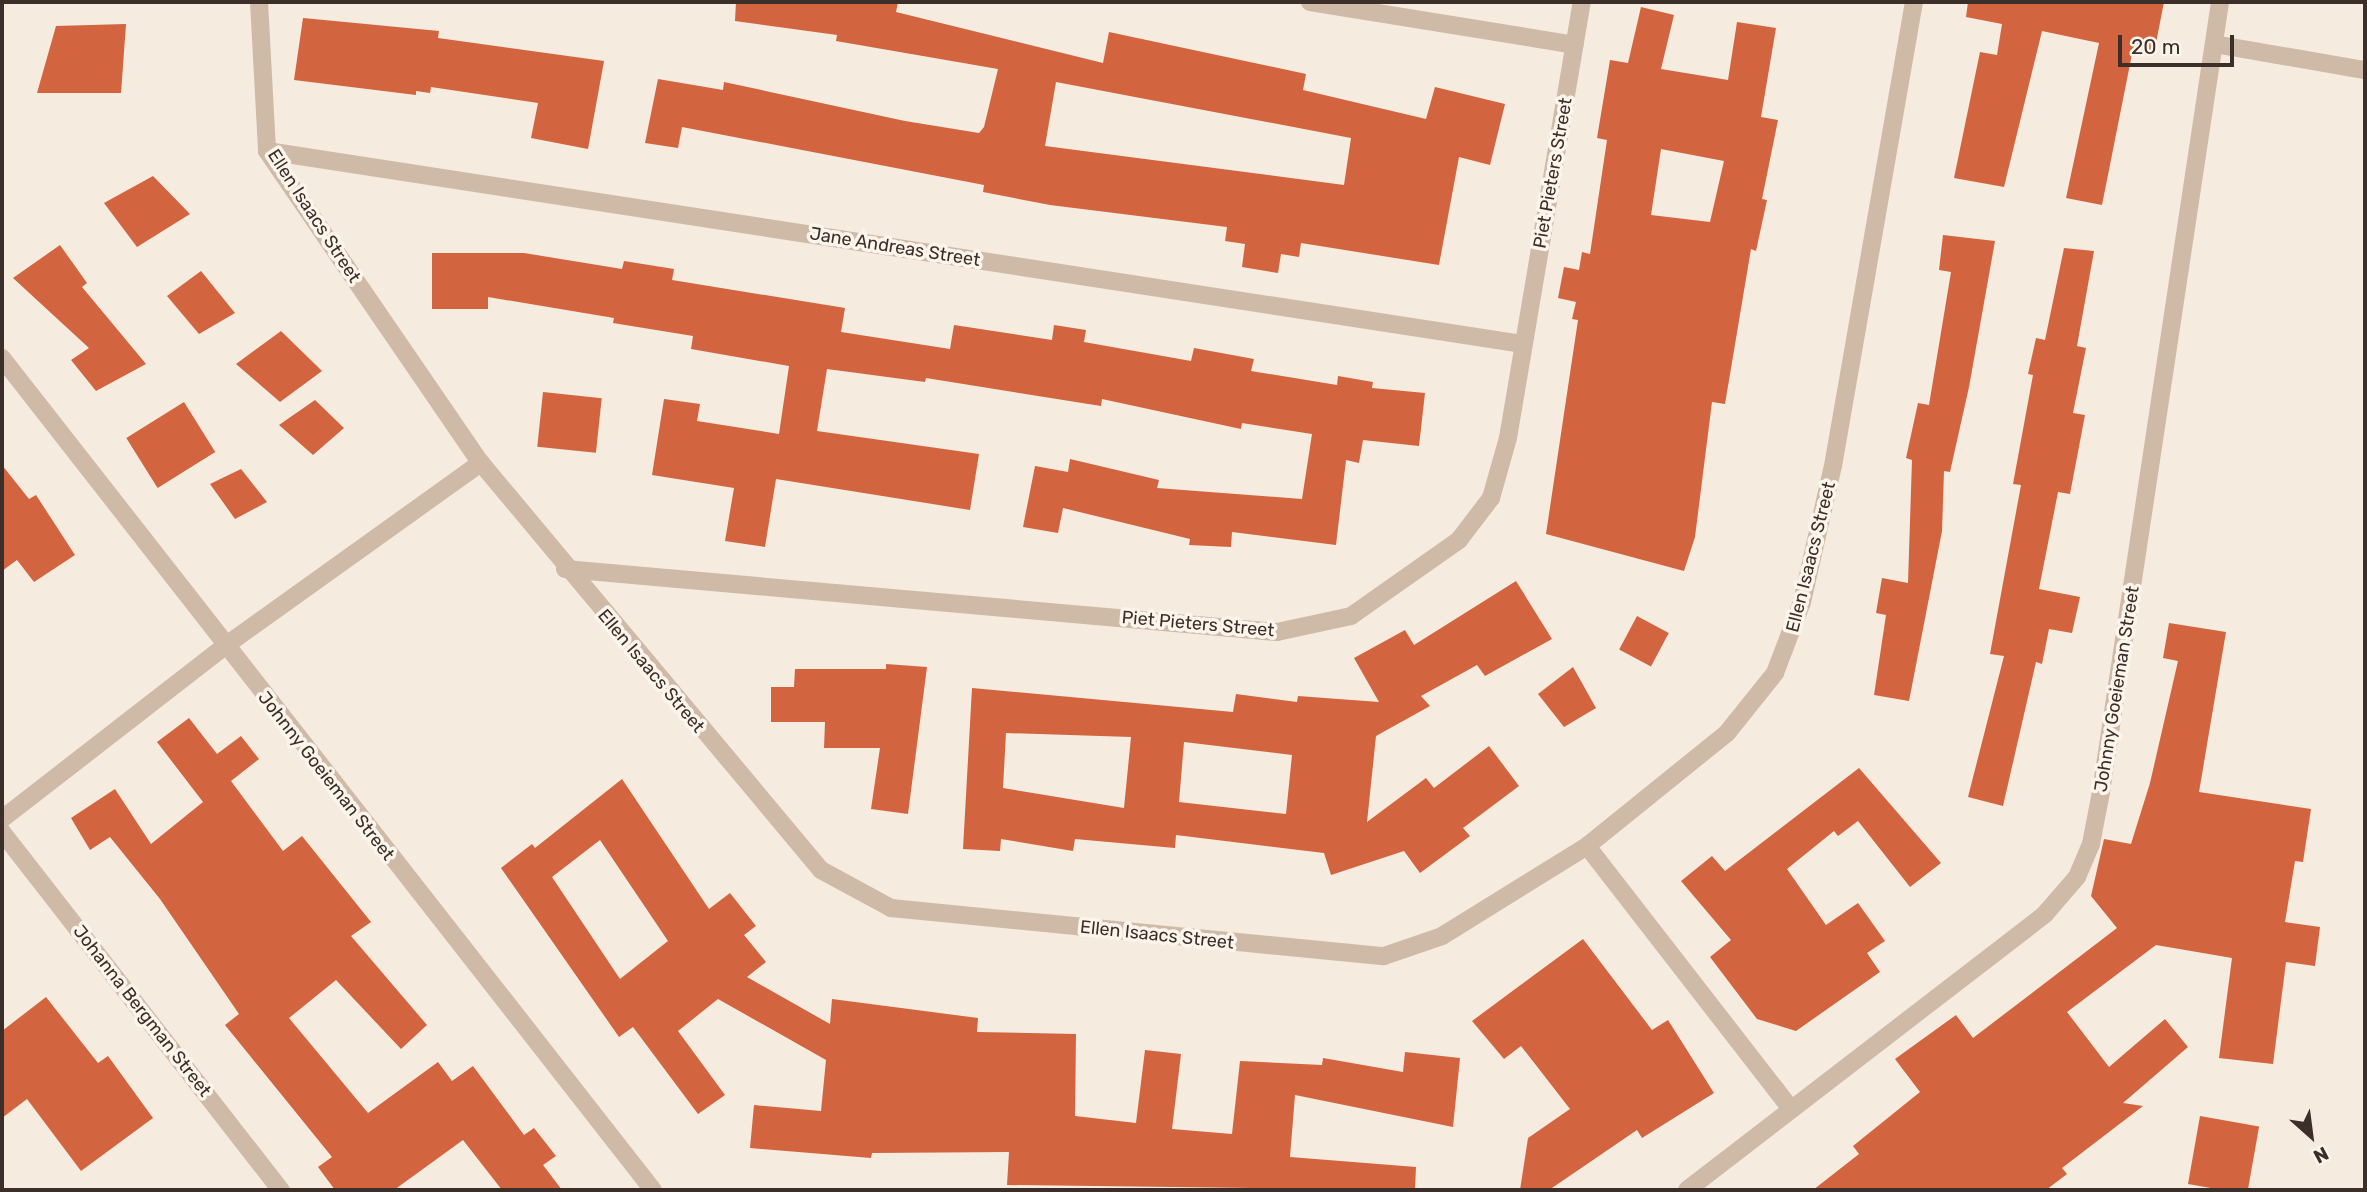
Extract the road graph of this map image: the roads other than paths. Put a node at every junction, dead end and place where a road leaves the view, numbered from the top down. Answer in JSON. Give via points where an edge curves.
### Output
{"nodes":[{"id":1,"x":259,"y":2,"type":"edge"},
{"id":2,"x":1310,"y":2,"type":"edge"},
{"id":3,"x":1582,"y":2,"type":"edge"},
{"id":4,"x":1914,"y":2,"type":"edge"},
{"id":5,"x":2220,"y":2,"type":"edge"},
{"id":6,"x":2214,"y":44,"type":"junction"},
{"id":7,"x":1575,"y":46,"type":"junction"},
{"id":8,"x":2365,"y":70,"type":"edge"},
{"id":9,"x":267,"y":151,"type":"junction"},
{"id":10,"x":1523,"y":344,"type":"junction"},
{"id":11,"x":2,"y":359,"type":"edge"},
{"id":12,"x":481,"y":463,"type":"junction"},
{"id":13,"x":565,"y":569,"type":"junction"},
{"id":14,"x":225,"y":646,"type":"junction"},
{"id":15,"x":2,"y":819,"type":"edge"},
{"id":16,"x":2,"y":832,"type":"edge"},
{"id":17,"x":1587,"y":846,"type":"junction"},
{"id":18,"x":1789,"y":1106,"type":"junction"},
{"id":19,"x":281,"y":1190,"type":"edge"},
{"id":20,"x":653,"y":1190,"type":"edge"},
{"id":21,"x":1687,"y":1190,"type":"edge"}],
"edges":[{"from":1,"to":9,"type":"street","name":"Ellen Isaacs Street"},
{"from":2,"to":7,"type":"street"},
{"from":3,"to":7,"type":"street","name":"Piet Pieters Street"},
{"from":4,"to":17,"type":"street","name":"Ellen Isaacs Street","via":[[1833,466],[1790,643],[1768,685],[1727,733]]},
{"from":5,"to":6,"type":"street","name":"Johnny Goeieman Street"},
{"from":6,"to":8,"type":"street"},
{"from":6,"to":18,"type":"street","name":"Johnny Goeieman Street","via":[[2091,844],[2077,877],[2045,914]]},
{"from":7,"to":10,"type":"street","name":"Piet Pieters Street"},
{"from":9,"to":10,"type":"street","name":"Jane Andreas Street"},
{"from":9,"to":12,"type":"street","name":"Ellen Isaacs Street"},
{"from":10,"to":13,"type":"street","name":"Piet Pieters Street","via":[[1508,438],[1491,498],[1479,521],[1385,597],[1351,617],[1311,627],[1277,632]]},
{"from":11,"to":14,"type":"street","name":"Johnny Goeieman Street"},
{"from":12,"to":13,"type":"street","name":"Ellen Isaacs Street"},
{"from":12,"to":14,"type":"street"},
{"from":13,"to":17,"type":"street","name":"Ellen Isaacs Street","via":[[799,848],[838,884],[891,908],[1384,956],[1442,936]]},
{"from":14,"to":15,"type":"street"},
{"from":14,"to":20,"type":"street","name":"Johnny Goeieman Street"},
{"from":16,"to":19,"type":"street","name":"Johanna Bergman Street"},
{"from":17,"to":18,"type":"street"},
{"from":18,"to":21,"type":"street","name":"Johnny Goeieman Street"}]}
